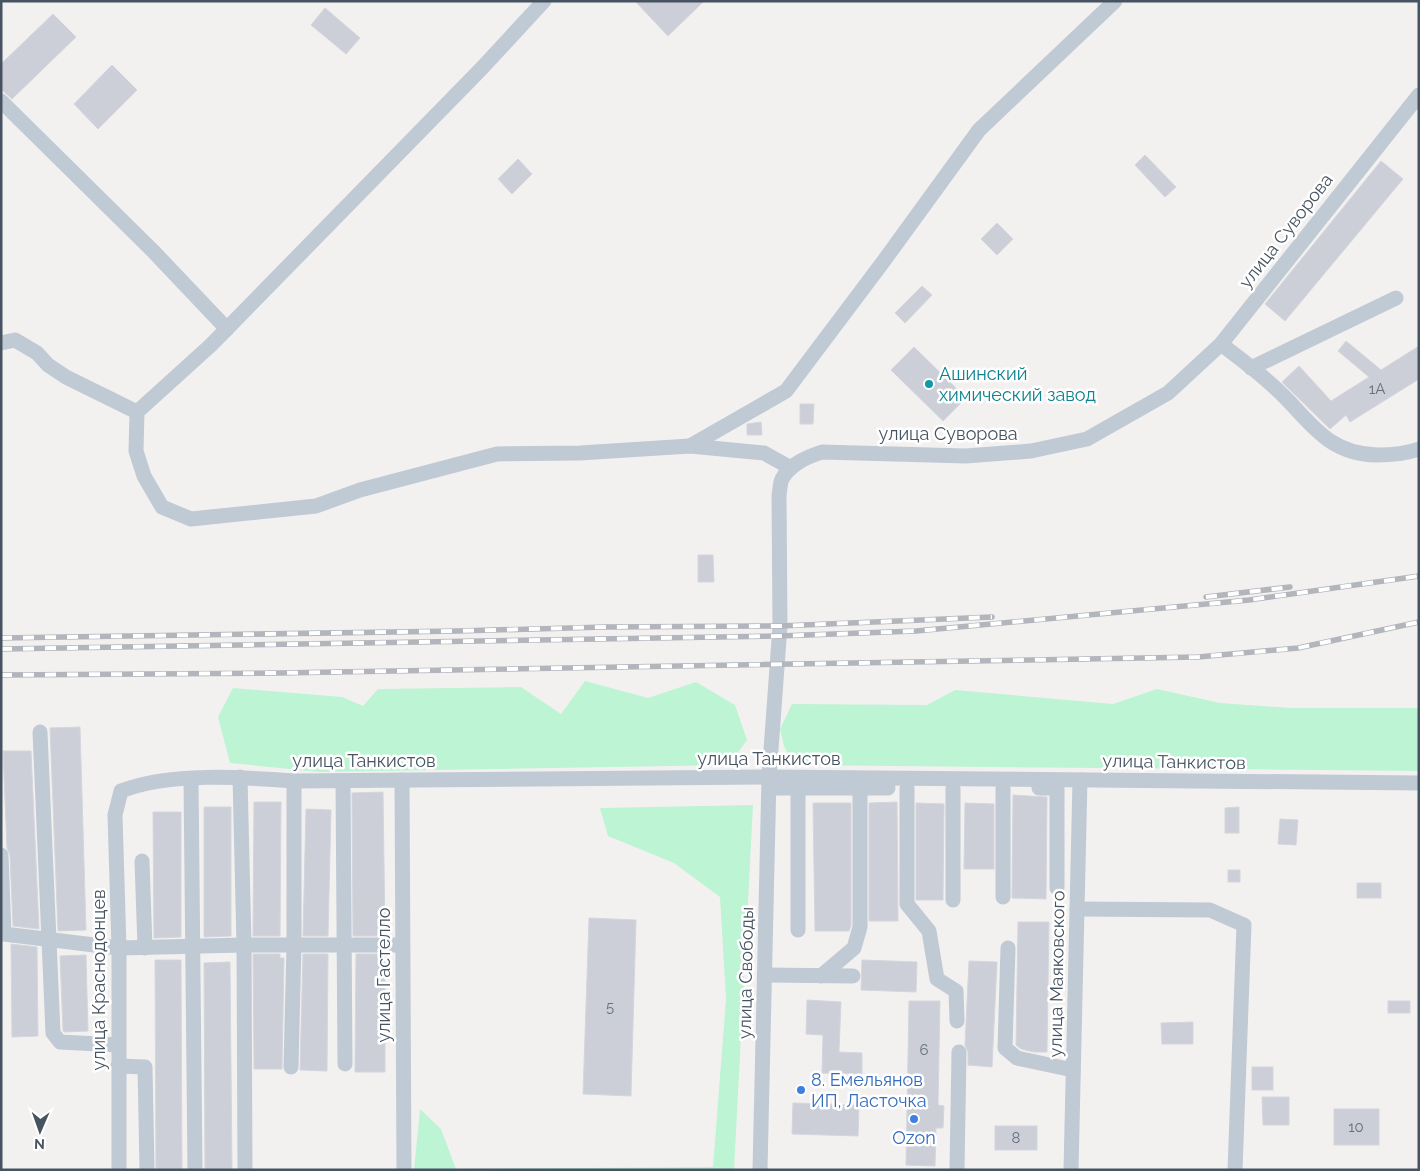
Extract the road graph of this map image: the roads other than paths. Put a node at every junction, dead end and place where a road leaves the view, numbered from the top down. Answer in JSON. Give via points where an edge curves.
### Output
{"nodes":[{"id":1,"x":544,"y":1,"type":"edge"},
{"id":2,"x":1115,"y":1,"type":"edge"},
{"id":3,"x":1419,"y":95,"type":"edge"},
{"id":4,"x":1,"y":101,"type":"edge"},
{"id":5,"x":1396,"y":298,"type":"dead end"},
{"id":6,"x":227,"y":329,"type":"junction"},
{"id":7,"x":1,"y":343,"type":"edge"},
{"id":8,"x":1221,"y":344,"type":"junction"},
{"id":9,"x":1251,"y":368,"type":"junction"},
{"id":10,"x":137,"y":412,"type":"junction"},
{"id":11,"x":690,"y":446,"type":"junction"},
{"id":12,"x":1419,"y":449,"type":"edge"},
{"id":13,"x":791,"y":468,"type":"junction"},
{"id":14,"x":40,"y":732,"type":"dead end"},
{"id":15,"x":240,"y":777,"type":"junction"},
{"id":16,"x":191,"y":779,"type":"junction"},
{"id":17,"x":343,"y":780,"type":"junction"},
{"id":18,"x":402,"y":780,"type":"junction"},
{"id":19,"x":1080,"y":780,"type":"junction"},
{"id":20,"x":294,"y":781,"type":"junction"},
{"id":21,"x":769,"y":783,"type":"junction"},
{"id":22,"x":1419,"y":783,"type":"edge"},
{"id":23,"x":798,"y":788,"type":"junction"},
{"id":24,"x":860,"y":788,"type":"junction"},
{"id":25,"x":907,"y":788,"type":"junction"},
{"id":26,"x":953,"y":788,"type":"junction"},
{"id":27,"x":1003,"y":788,"type":"junction"},
{"id":28,"x":121,"y":791,"type":"joint"},
{"id":29,"x":1,"y":855,"type":"edge"},
{"id":30,"x":142,"y":861,"type":"dead end"},
{"id":31,"x":1057,"y":888,"type":"dead end"},
{"id":32,"x":1003,"y":897,"type":"dead end"},
{"id":33,"x":953,"y":900,"type":"dead end"},
{"id":34,"x":1077,"y":909,"type":"junction"},
{"id":35,"x":798,"y":930,"type":"dead end"},
{"id":36,"x":50,"y":939,"type":"junction"},
{"id":37,"x":294,"y":945,"type":"junction"},
{"id":38,"x":345,"y":945,"type":"junction"},
{"id":39,"x":402,"y":945,"type":"junction"},
{"id":40,"x":193,"y":946,"type":"junction"},
{"id":41,"x":244,"y":946,"type":"junction"},
{"id":42,"x":119,"y":948,"type":"junction"},
{"id":43,"x":144,"y":948,"type":"junction"},
{"id":44,"x":1008,"y":948,"type":"dead end"},
{"id":45,"x":765,"y":975,"type":"junction"},
{"id":46,"x":820,"y":976,"type":"junction"},
{"id":47,"x":853,"y":976,"type":"dead end"},
{"id":48,"x":957,"y":1021,"type":"dead end"},
{"id":49,"x":118,"y":1045,"type":"junction"},
{"id":50,"x":959,"y":1052,"type":"dead end"},
{"id":51,"x":345,"y":1064,"type":"dead end"},
{"id":52,"x":118,"y":1066,"type":"junction"},
{"id":53,"x":291,"y":1067,"type":"dead end"},
{"id":54,"x":1073,"y":1070,"type":"junction"},
{"id":55,"x":119,"y":1170,"type":"edge"},
{"id":56,"x":146,"y":1170,"type":"edge"},
{"id":57,"x":195,"y":1170,"type":"edge"},
{"id":58,"x":244,"y":1170,"type":"edge"},
{"id":59,"x":404,"y":1170,"type":"edge"},
{"id":60,"x":760,"y":1170,"type":"edge"},
{"id":61,"x":957,"y":1170,"type":"edge"},
{"id":62,"x":1071,"y":1170,"type":"edge"},
{"id":63,"x":1235,"y":1170,"type":"edge"}],
"edges":[{"from":1,"to":6,"type":"street"},
{"from":2,"to":11,"type":"street","via":[[979,130],[786,391]]},
{"from":3,"to":8,"type":"street","name":"улица Суворова"},
{"from":4,"to":6,"type":"street","via":[[154,251]]},
{"from":5,"to":9,"type":"street"},
{"from":6,"to":10,"type":"street"},
{"from":7,"to":10,"type":"street","via":[[15,340],[66,377]]},
{"from":8,"to":9,"type":"street"},
{"from":8,"to":13,"type":"street","name":"улица Суворова","via":[[1168,394],[1087,439],[1031,452],[966,456],[822,452]]},
{"from":9,"to":12,"type":"street","via":[[1273,385],[1323,436],[1343,449],[1364,455],[1406,453]]},
{"from":10,"to":11,"type":"street","via":[[136,451],[144,476],[162,506],[191,518],[316,506],[360,490],[497,454]]},
{"from":11,"to":13,"type":"street","via":[[764,453]]},
{"from":13,"to":21,"type":"street","via":[[782,480],[779,495],[780,626]]},
{"from":14,"to":36,"type":"street"},
{"from":15,"to":16,"type":"street","name":"улица Танкистов"},
{"from":15,"to":20,"type":"street","name":"улица Танкистов"},
{"from":15,"to":41,"type":"street"},
{"from":16,"to":28,"type":"street","name":"улица Танкистов","via":[[140,784]]},
{"from":16,"to":40,"type":"street"},
{"from":17,"to":18,"type":"street","name":"улица Танкистов"},
{"from":17,"to":20,"type":"street","name":"улица Танкистов"},
{"from":17,"to":38,"type":"street"},
{"from":18,"to":21,"type":"street","name":"улица Танкистов"},
{"from":18,"to":39,"type":"street","name":"улица Гастелло"},
{"from":19,"to":21,"type":"street","name":"улица Танкистов"},
{"from":19,"to":22,"type":"street","name":"улица Танкистов"},
{"from":19,"to":34,"type":"street","name":"улица Маяковского"},
{"from":20,"to":37,"type":"street"},
{"from":21,"to":23,"type":"street"},
{"from":21,"to":45,"type":"street","name":"улица Свободы"},
{"from":23,"to":24,"type":"street"},
{"from":23,"to":35,"type":"street"},
{"from":24,"to":25,"type":"street"},
{"from":24,"to":46,"type":"street","via":[[860,927],[854,948]]},
{"from":25,"to":26,"type":"street"},
{"from":25,"to":48,"type":"street","via":[[907,904],[929,931],[938,980],[956,991]]},
{"from":26,"to":27,"type":"street"},
{"from":26,"to":33,"type":"street"},
{"from":27,"to":31,"type":"street","via":[[1058,788]]},
{"from":27,"to":32,"type":"street"},
{"from":28,"to":42,"type":"street","name":"улица Краснодонцев","via":[[115,815]]},
{"from":29,"to":36,"type":"street","via":[[4,934]]},
{"from":30,"to":43,"type":"street"},
{"from":34,"to":54,"type":"street","name":"улица Маяковского"},
{"from":34,"to":63,"type":"street","via":[[1210,910],[1244,925]]},
{"from":36,"to":42,"type":"street"},
{"from":36,"to":49,"type":"street","via":[[53,1032],[60,1042]]},
{"from":37,"to":38,"type":"street"},
{"from":37,"to":41,"type":"street"},
{"from":37,"to":53,"type":"street"},
{"from":38,"to":39,"type":"street"},
{"from":38,"to":51,"type":"street"},
{"from":39,"to":59,"type":"street","name":"улица Гастелло"},
{"from":40,"to":41,"type":"street"},
{"from":40,"to":43,"type":"street"},
{"from":40,"to":57,"type":"street"},
{"from":41,"to":58,"type":"street"},
{"from":42,"to":43,"type":"street"},
{"from":42,"to":49,"type":"street","name":"улица Краснодонцев"},
{"from":44,"to":54,"type":"street","via":[[1005,1048],[1017,1058]]},
{"from":45,"to":46,"type":"street"},
{"from":45,"to":60,"type":"street","name":"улица Свободы"},
{"from":46,"to":47,"type":"street"},
{"from":49,"to":52,"type":"street","name":"улица Краснодонцев"},
{"from":50,"to":61,"type":"street"},
{"from":52,"to":55,"type":"street","name":"улица Краснодонцев"},
{"from":52,"to":56,"type":"street","via":[[145,1067]]},
{"from":54,"to":62,"type":"street","name":"улица Маяковского"}]}
